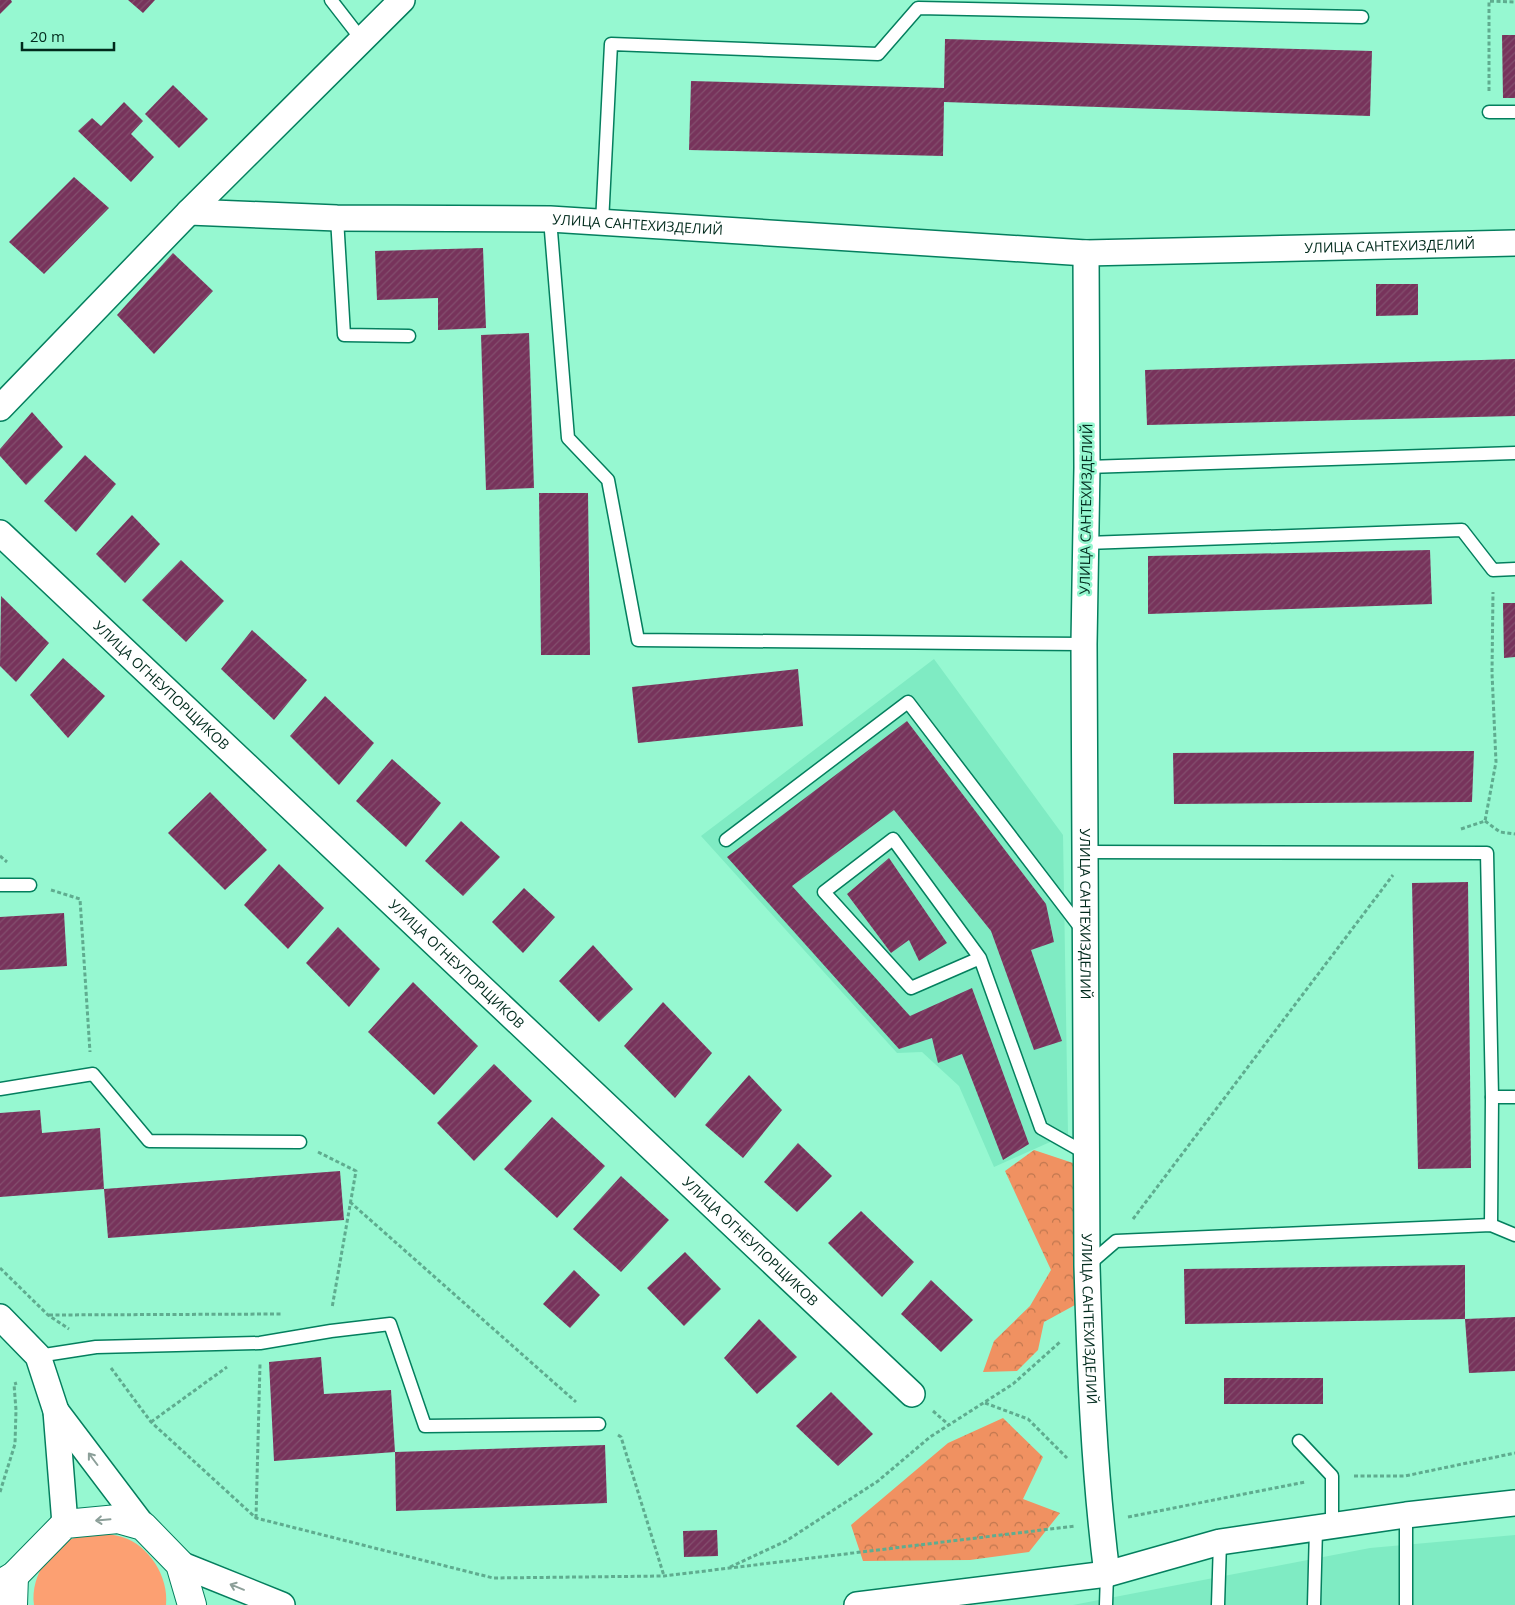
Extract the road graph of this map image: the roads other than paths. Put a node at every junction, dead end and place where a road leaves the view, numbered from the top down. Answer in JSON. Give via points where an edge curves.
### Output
{"nodes":[{"id":1,"x":331,"y":0,"type":"edge"},
{"id":2,"x":402,"y":0,"type":"edge"},
{"id":3,"x":1362,"y":16,"type":"dead end"},
{"id":4,"x":362,"y":40,"type":"junction"},
{"id":5,"x":1489,"y":112,"type":"road end"},
{"id":6,"x":1515,"y":112,"type":"edge"},
{"id":7,"x":189,"y":212,"type":"junction"},
{"id":8,"x":337,"y":218,"type":"junction"},
{"id":9,"x":550,"y":219,"type":"junction"},
{"id":10,"x":602,"y":224,"type":"junction"},
{"id":11,"x":1515,"y":243,"type":"edge"},
{"id":12,"x":1086,"y":253,"type":"junction"},
{"id":13,"x":409,"y":336,"type":"dead end"},
{"id":14,"x":0,"y":408,"type":"edge"},
{"id":15,"x":1515,"y":453,"type":"edge"},
{"id":16,"x":1087,"y":467,"type":"junction"},
{"id":17,"x":0,"y":533,"type":"edge"},
{"id":18,"x":1086,"y":543,"type":"junction"},
{"id":19,"x":1515,"y":569,"type":"edge"},
{"id":20,"x":1084,"y":644,"type":"junction"},
{"id":21,"x":726,"y":840,"type":"dead end"},
{"id":22,"x":1086,"y":852,"type":"junction"},
{"id":23,"x":0,"y":885,"type":"edge"},
{"id":24,"x":30,"y":885,"type":"road end"},
{"id":25,"x":1086,"y":934,"type":"junction"},
{"id":26,"x":980,"y":958,"type":"junction"},
{"id":27,"x":0,"y":1089,"type":"edge"},
{"id":28,"x":1492,"y":1097,"type":"junction"},
{"id":29,"x":1515,"y":1097,"type":"edge"},
{"id":30,"x":300,"y":1142,"type":"road end"},
{"id":31,"x":1087,"y":1154,"type":"junction"},
{"id":32,"x":1491,"y":1225,"type":"junction"},
{"id":33,"x":1515,"y":1235,"type":"edge"},
{"id":34,"x":1087,"y":1266,"type":"junction"},
{"id":35,"x":0,"y":1318,"type":"edge"},
{"id":36,"x":38,"y":1356,"type":"junction"},
{"id":37,"x":912,"y":1394,"type":"dead end"},
{"id":38,"x":56,"y":1411,"type":"junction"},
{"id":39,"x":599,"y":1424,"type":"road end"},
{"id":40,"x":1299,"y":1440,"type":"dead end"},
{"id":41,"x":1515,"y":1503,"type":"edge"},
{"id":42,"x":1406,"y":1515,"type":"junction"},
{"id":43,"x":65,"y":1524,"type":"junction"},
{"id":44,"x":143,"y":1526,"type":"junction"},
{"id":45,"x":1324,"y":1527,"type":"junction"},
{"id":46,"x":1220,"y":1542,"type":"junction"},
{"id":47,"x":180,"y":1564,"type":"junction"},
{"id":48,"x":1107,"y":1574,"type":"junction"},
{"id":49,"x":7,"y":1580,"type":"edge"},
{"id":50,"x":13,"y":1605,"type":"edge"},
{"id":51,"x":192,"y":1605,"type":"edge"},
{"id":52,"x":282,"y":1605,"type":"edge"},
{"id":53,"x":857,"y":1605,"type":"edge"},
{"id":54,"x":1106,"y":1605,"type":"edge"},
{"id":55,"x":1218,"y":1605,"type":"edge"},
{"id":56,"x":1314,"y":1605,"type":"edge"},
{"id":57,"x":1406,"y":1605,"type":"edge"}],
"edges":[{"from":1,"to":4,"type":"lane"},
{"from":2,"to":4,"type":"street"},
{"from":3,"to":10,"type":"lane","via":[[918,8],[878,54],[611,44]]},
{"from":4,"to":7,"type":"street"},
{"from":5,"to":6,"type":"lane"},
{"from":7,"to":8,"type":"street","name":"УЛИЦА САНТЕХИЗДЕЛИЙ"},
{"from":7,"to":14,"type":"street"},
{"from":8,"to":9,"type":"street","name":"УЛИЦА САНТЕХИЗДЕЛИЙ"},
{"from":8,"to":13,"type":"lane","via":[[344,336]]},
{"from":9,"to":10,"type":"street","name":"УЛИЦА САНТЕХИЗДЕЛИЙ"},
{"from":9,"to":20,"type":"lane","via":[[568,438],[608,480],[638,640]]},
{"from":10,"to":12,"type":"street","name":"УЛИЦА САНТЕХИЗДЕЛИЙ"},
{"from":11,"to":12,"type":"street","name":"УЛИЦА САНТЕХИЗДЕЛИЙ"},
{"from":12,"to":16,"type":"street","name":"УЛИЦА САНТЕХИЗДЕЛИЙ"},
{"from":15,"to":16,"type":"lane"},
{"from":16,"to":18,"type":"street","name":"УЛИЦА САНТЕХИЗДЕЛИЙ"},
{"from":17,"to":37,"type":"street","name":"УЛИЦА ОГНЕУПОРЩИКОВ"},
{"from":18,"to":19,"type":"lane","via":[[1462,530],[1493,570]]},
{"from":18,"to":20,"type":"street","name":"УЛИЦА САНТЕХИЗДЕЛИЙ"},
{"from":20,"to":22,"type":"street","name":"УЛИЦА САНТЕХИЗДЕЛИЙ"},
{"from":21,"to":25,"type":"lane","via":[[908,702]]},
{"from":22,"to":25,"type":"street","name":"УЛИЦА САНТЕХИЗДЕЛИЙ"},
{"from":22,"to":28,"type":"lane","via":[[1487,853]]},
{"from":23,"to":24,"type":"lane"},
{"from":25,"to":31,"type":"street","name":"УЛИЦА САНТЕХИЗДЕЛИЙ"},
{"from":26,"to":26,"type":"lane","via":[[893,838],[824,892],[911,988]]},
{"from":26,"to":31,"type":"lane","via":[[1041,1128]]},
{"from":27,"to":30,"type":"lane","via":[[93,1074],[149,1141]]},
{"from":28,"to":29,"type":"lane"},
{"from":28,"to":32,"type":"lane"},
{"from":31,"to":34,"type":"street","name":"УЛИЦА САНТЕХИЗДЕЛИЙ"},
{"from":32,"to":33,"type":"lane"},
{"from":32,"to":34,"type":"lane","via":[[1116,1241]]},
{"from":34,"to":48,"type":"street","name":"УЛИЦА САНТЕХИЗДЕЛИЙ","via":[[1100,1523]]},
{"from":35,"to":36,"type":"street"},
{"from":36,"to":38,"type":"street"},
{"from":36,"to":39,"type":"lane","via":[[96,1347],[260,1344],[390,1324],[426,1426]]},
{"from":38,"to":43,"type":"street"},
{"from":44,"to":38,"type":"street","one_way":true},
{"from":40,"to":45,"type":"lane","via":[[1332,1476]]},
{"from":41,"to":42,"type":"street"},
{"from":42,"to":45,"type":"street"},
{"from":42,"to":57,"type":"lane"},
{"from":44,"to":43,"type":"street","one_way":true,"via":[[118,1519]]},
{"from":43,"to":49,"type":"street"},
{"from":44,"to":47,"type":"street"},
{"from":45,"to":46,"type":"street"},
{"from":45,"to":56,"type":"lane"},
{"from":46,"to":48,"type":"street"},
{"from":46,"to":55,"type":"lane"},
{"from":47,"to":51,"type":"street"},
{"from":52,"to":47,"type":"street","one_way":true},
{"from":48,"to":53,"type":"street"},
{"from":48,"to":54,"type":"lane"},
{"from":49,"to":50,"type":"street"}]}
